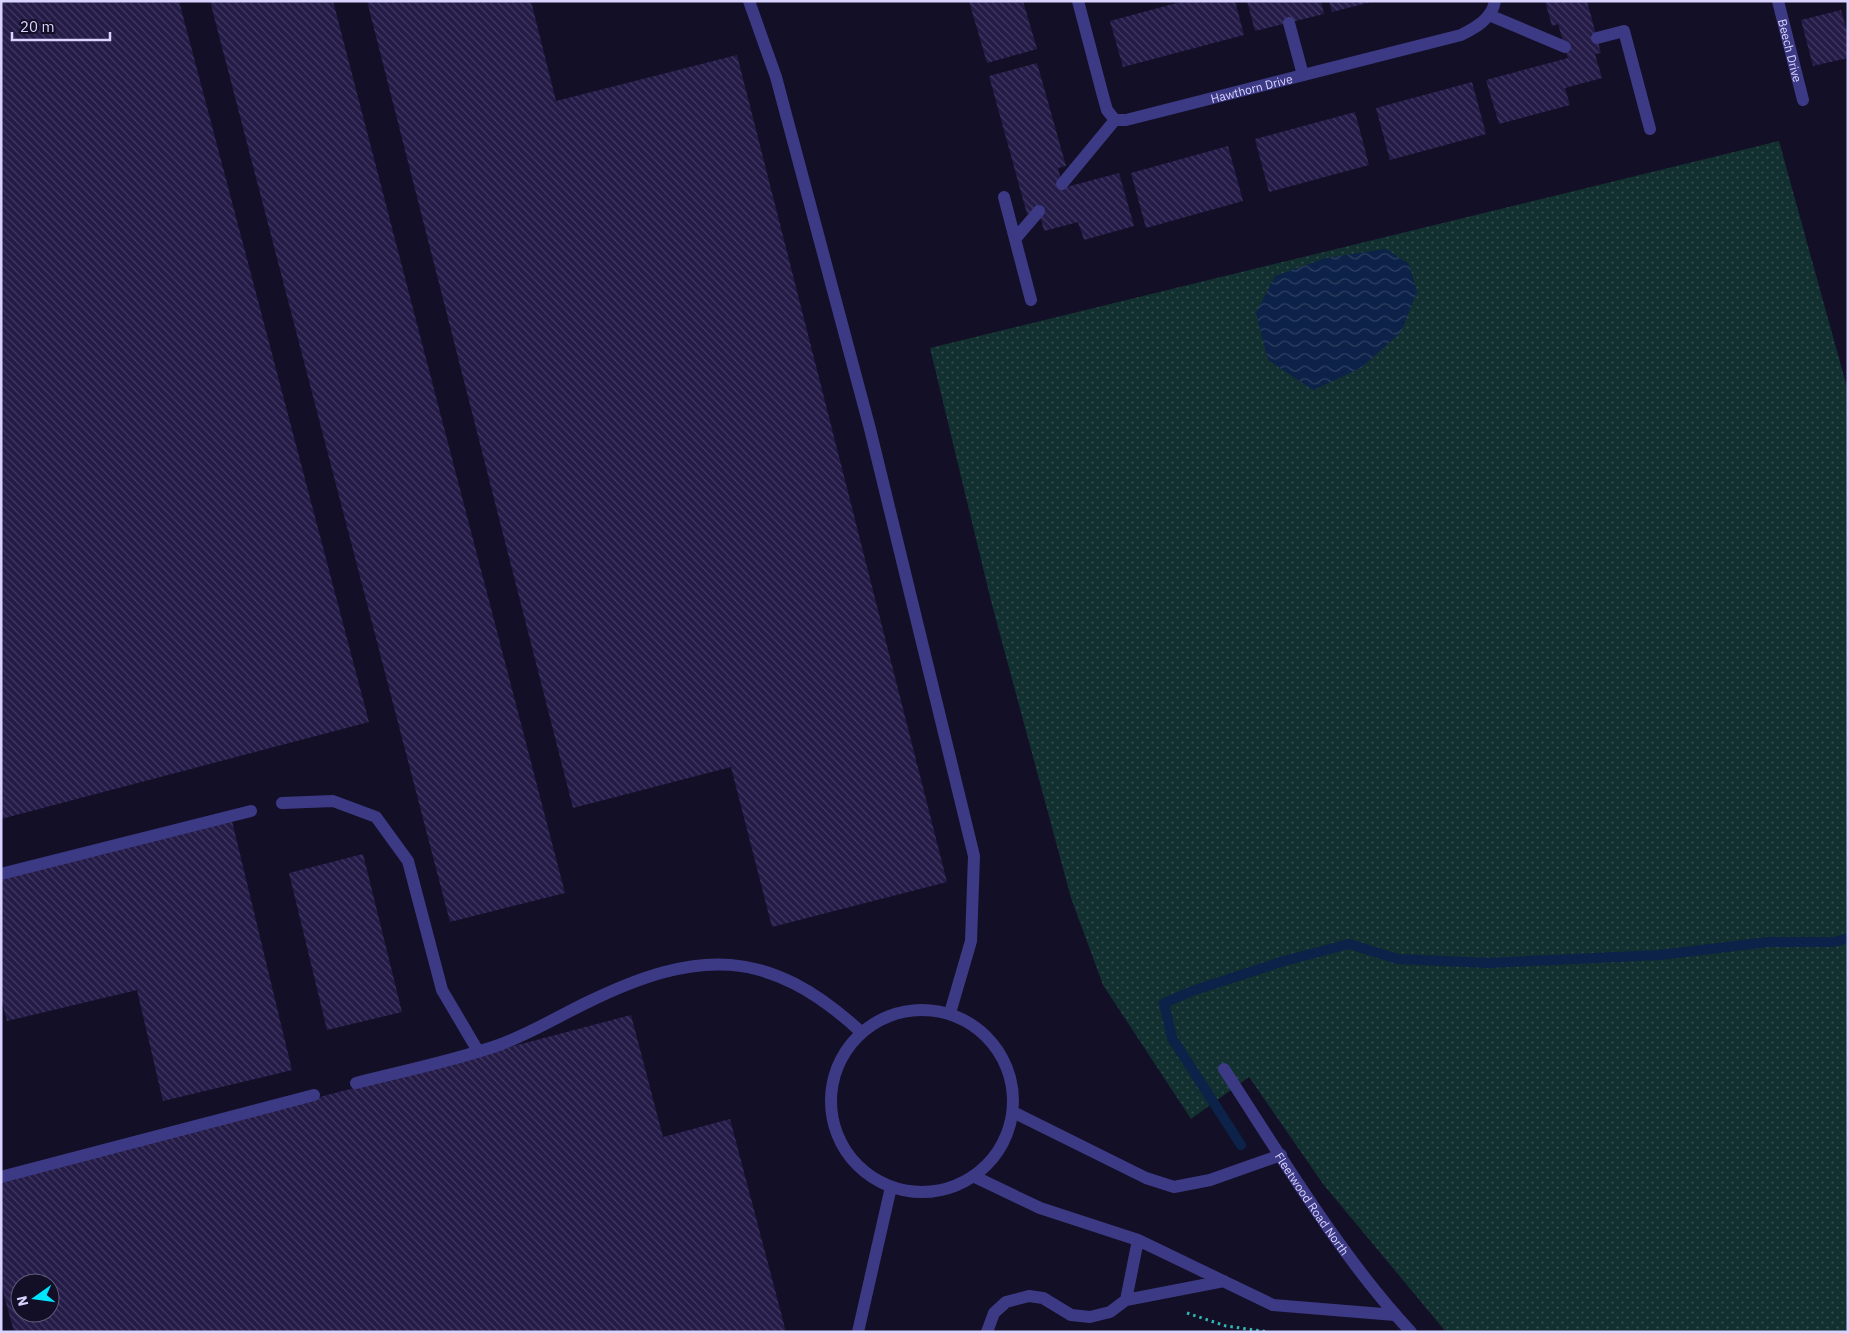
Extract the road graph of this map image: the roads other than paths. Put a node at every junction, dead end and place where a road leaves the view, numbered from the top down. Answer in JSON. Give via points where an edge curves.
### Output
{"nodes":[{"id":1,"x":749,"y":1,"type":"edge"},
{"id":2,"x":1078,"y":1,"type":"edge"},
{"id":3,"x":1495,"y":1,"type":"edge"},
{"id":4,"x":1778,"y":1,"type":"edge"},
{"id":5,"x":1489,"y":15,"type":"junction"},
{"id":6,"x":1289,"y":23,"type":"dead end"},
{"id":7,"x":1597,"y":38,"type":"dead end"},
{"id":8,"x":1565,"y":47,"type":"dead end"},
{"id":9,"x":1303,"y":75,"type":"junction"},
{"id":10,"x":1803,"y":100,"type":"dead end"},
{"id":11,"x":1115,"y":120,"type":"junction"},
{"id":12,"x":1650,"y":129,"type":"dead end"},
{"id":13,"x":1062,"y":184,"type":"dead end"},
{"id":14,"x":1004,"y":197,"type":"dead end"},
{"id":15,"x":1039,"y":211,"type":"dead end"},
{"id":16,"x":1015,"y":239,"type":"junction"},
{"id":17,"x":1031,"y":300,"type":"dead end"},
{"id":18,"x":282,"y":803,"type":"dead end"},
{"id":19,"x":252,"y":811,"type":"dead end"},
{"id":20,"x":1,"y":874,"type":"edge"},
{"id":21,"x":950,"y":1013,"type":"junction"},
{"id":22,"x":861,"y":1032,"type":"junction"},
{"id":23,"x":478,"y":1051,"type":"junction"},
{"id":24,"x":1224,"y":1069,"type":"dead end"},
{"id":25,"x":356,"y":1083,"type":"dead end"},
{"id":26,"x":314,"y":1095,"type":"dead end"},
{"id":27,"x":1013,"y":1112,"type":"junction"},
{"id":28,"x":1281,"y":1156,"type":"junction"},
{"id":29,"x":973,"y":1176,"type":"junction"},
{"id":30,"x":1,"y":1177,"type":"edge"},
{"id":31,"x":891,"y":1187,"type":"junction"},
{"id":32,"x":1138,"y":1240,"type":"junction"},
{"id":33,"x":1224,"y":1281,"type":"junction"},
{"id":34,"x":1126,"y":1300,"type":"junction"},
{"id":35,"x":1395,"y":1315,"type":"junction"},
{"id":36,"x":858,"y":1332,"type":"edge"},
{"id":37,"x":986,"y":1332,"type":"edge"},
{"id":38,"x":1411,"y":1332,"type":"edge"}],
"edges":[{"from":1,"to":21,"type":"street","via":[[776,77],[867,420],[974,856],[971,942]]},
{"from":2,"to":11,"type":"street","via":[[1103,96]]},
{"from":3,"to":5,"type":"street","name":"Hawthorn Drive"},
{"from":4,"to":10,"type":"street","name":"Beech Drive"},
{"from":5,"to":8,"type":"street"},
{"from":5,"to":9,"type":"street","name":"Hawthorn Drive","via":[[1478,27],[1460,35]]},
{"from":6,"to":9,"type":"street"},
{"from":7,"to":12,"type":"street","via":[[1624,31]]},
{"from":9,"to":11,"type":"street","name":"Hawthorn Drive"},
{"from":11,"to":13,"type":"street"},
{"from":14,"to":16,"type":"street"},
{"from":15,"to":16,"type":"street"},
{"from":16,"to":17,"type":"street"},
{"from":18,"to":23,"type":"street","via":[[333,801],[376,817],[408,861],[442,990]]},
{"from":19,"to":20,"type":"street"},
{"from":21,"to":22,"type":"street","via":[[919,1009],[888,1015]]},
{"from":21,"to":27,"type":"street","via":[[978,1028],[999,1051],[1011,1080]]},
{"from":22,"to":23,"type":"street","via":[[835,1008],[794,983],[757,968],[726,963],[661,972],[624,985],[500,1044]]},
{"from":22,"to":31,"type":"street","via":[[842,1056],[832,1086],[832,1118],[843,1147],[863,1171]]},
{"from":23,"to":25,"type":"street"},
{"from":24,"to":28,"type":"street","name":"Fleetwood Road North"},
{"from":26,"to":30,"type":"street"},
{"from":27,"to":28,"type":"street","via":[[1146,1178],[1174,1187],[1210,1180]]},
{"from":27,"to":29,"type":"street","via":[[1007,1134],[996,1154]]},
{"from":28,"to":35,"type":"street","name":"Fleetwood Road North"},
{"from":29,"to":31,"type":"street","via":[[953,1187],[922,1192]]},
{"from":29,"to":32,"type":"street","via":[[1040,1208]]},
{"from":31,"to":36,"type":"street"},
{"from":32,"to":33,"type":"street"},
{"from":32,"to":34,"type":"street"},
{"from":33,"to":34,"type":"street"},
{"from":33,"to":35,"type":"street","via":[[1273,1305]]},
{"from":34,"to":37,"type":"street","via":[[1110,1312],[1090,1317],[1071,1315],[1043,1298],[1029,1296],[1006,1302],[994,1313]]},
{"from":35,"to":38,"type":"street","name":"Fleetwood Road North"}]}
